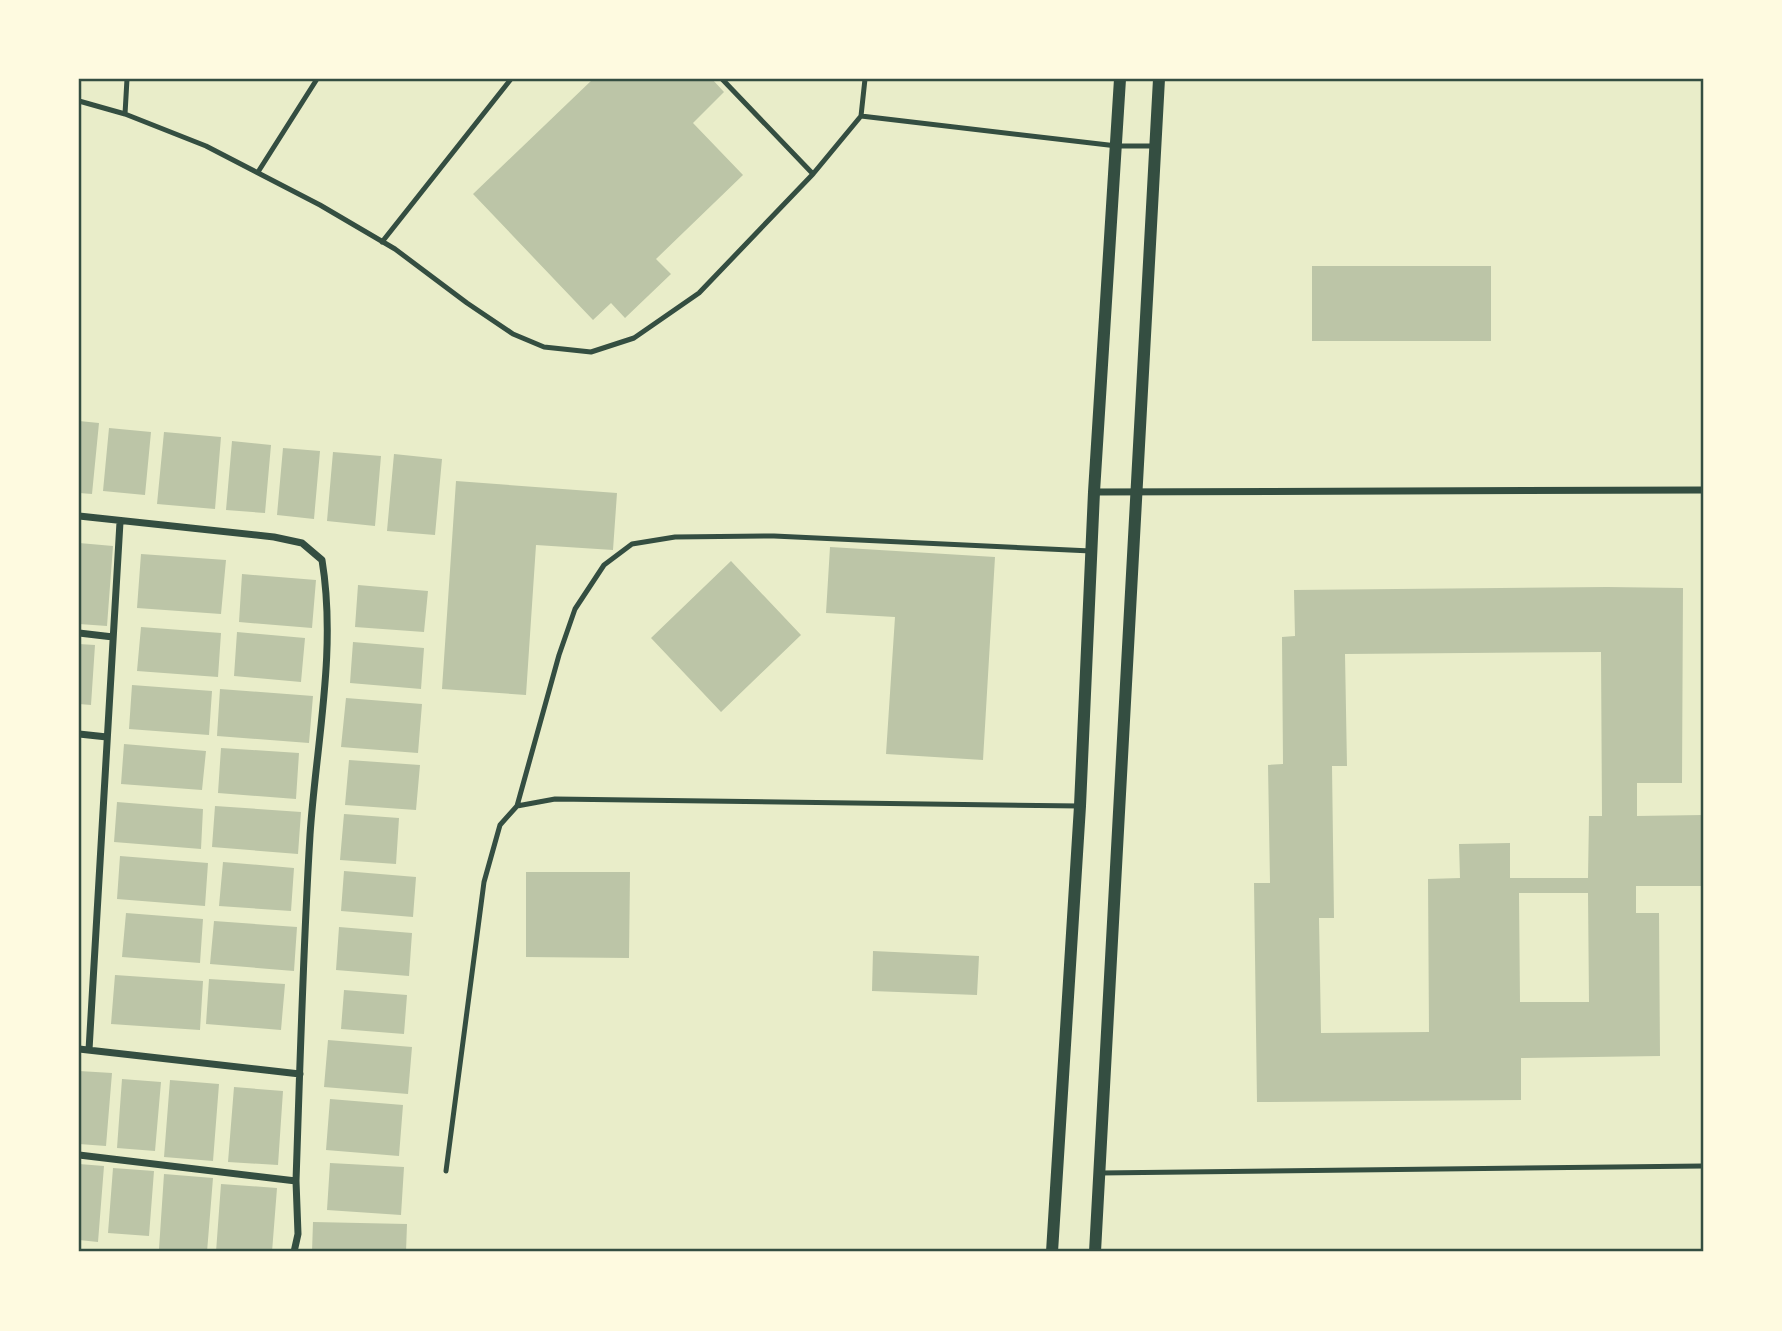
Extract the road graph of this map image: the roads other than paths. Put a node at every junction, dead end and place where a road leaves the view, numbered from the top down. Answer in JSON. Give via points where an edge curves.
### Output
{"nodes":[{"id":1,"x":127,"y":79,"type":"edge"},
{"id":2,"x":317,"y":79,"type":"edge"},
{"id":3,"x":510,"y":79,"type":"edge"},
{"id":4,"x":722,"y":79,"type":"edge"},
{"id":5,"x":865,"y":79,"type":"edge"},
{"id":6,"x":1120,"y":79,"type":"edge"},
{"id":7,"x":1159,"y":79,"type":"edge"},
{"id":8,"x":79,"y":101,"type":"edge"},
{"id":9,"x":125,"y":114,"type":"junction"},
{"id":10,"x":861,"y":116,"type":"junction"},
{"id":11,"x":1117,"y":146,"type":"junction"},
{"id":12,"x":1155,"y":146,"type":"junction"},
{"id":13,"x":258,"y":172,"type":"junction"},
{"id":14,"x":813,"y":174,"type":"junction"},
{"id":15,"x":382,"y":242,"type":"junction"},
{"id":16,"x":1703,"y":490,"type":"edge"},
{"id":17,"x":1094,"y":492,"type":"junction"},
{"id":18,"x":1137,"y":492,"type":"junction"},
{"id":19,"x":79,"y":516,"type":"edge"},
{"id":20,"x":120,"y":522,"type":"junction"},
{"id":21,"x":1092,"y":551,"type":"junction"},
{"id":22,"x":79,"y":633,"type":"edge"},
{"id":23,"x":113,"y":637,"type":"junction"},
{"id":24,"x":79,"y":734,"type":"edge"},
{"id":25,"x":107,"y":737,"type":"junction"},
{"id":26,"x":517,"y":806,"type":"junction"},
{"id":27,"x":1080,"y":806,"type":"junction"},
{"id":28,"x":79,"y":1049,"type":"edge"},
{"id":29,"x":89,"y":1050,"type":"junction"},
{"id":30,"x":300,"y":1074,"type":"junction"},
{"id":31,"x":79,"y":1155,"type":"edge"},
{"id":32,"x":1703,"y":1166,"type":"edge"},
{"id":33,"x":446,"y":1171,"type":"dead end"},
{"id":34,"x":1100,"y":1173,"type":"junction"},
{"id":35,"x":296,"y":1181,"type":"junction"},
{"id":36,"x":294,"y":1252,"type":"edge"},
{"id":37,"x":1052,"y":1252,"type":"edge"},
{"id":38,"x":1095,"y":1252,"type":"edge"}],
"edges":[{"from":1,"to":9,"type":"lane"},
{"from":2,"to":13,"type":"lane"},
{"from":3,"to":15,"type":"lane"},
{"from":4,"to":14,"type":"lane"},
{"from":5,"to":10,"type":"lane"},
{"from":6,"to":11,"type":"street"},
{"from":7,"to":12,"type":"street"},
{"from":8,"to":9,"type":"lane"},
{"from":9,"to":13,"type":"lane"},
{"from":10,"to":11,"type":"lane"},
{"from":10,"to":14,"type":"lane"},
{"from":11,"to":12,"type":"lane"},
{"from":11,"to":17,"type":"street"},
{"from":12,"to":18,"type":"street"},
{"from":13,"to":15,"type":"lane"},
{"from":14,"to":15,"type":"lane","via":[[699,293],[634,338],[591,352],[544,347],[513,334]]},
{"from":16,"to":18,"type":"street"},
{"from":17,"to":18,"type":"street"},
{"from":17,"to":21,"type":"street"},
{"from":18,"to":34,"type":"street"},
{"from":19,"to":20,"type":"street"},
{"from":20,"to":23,"type":"street"},
{"from":20,"to":30,"type":"street","via":[[274,537],[302,543],[322,560],[328,594],[326,657],[310,834]]},
{"from":21,"to":26,"type":"lane","via":[[774,536],[675,537],[632,544],[604,565],[575,609]]},
{"from":21,"to":27,"type":"street"},
{"from":22,"to":23,"type":"street"},
{"from":23,"to":25,"type":"street"},
{"from":24,"to":25,"type":"street"},
{"from":25,"to":29,"type":"street"},
{"from":26,"to":27,"type":"lane","via":[[555,799]]},
{"from":26,"to":33,"type":"lane","via":[[500,825],[484,882]]},
{"from":27,"to":37,"type":"street"},
{"from":28,"to":29,"type":"street"},
{"from":29,"to":30,"type":"street"},
{"from":30,"to":35,"type":"street"},
{"from":31,"to":35,"type":"street"},
{"from":32,"to":34,"type":"lane"},
{"from":34,"to":38,"type":"street"},
{"from":35,"to":36,"type":"street"}]}
